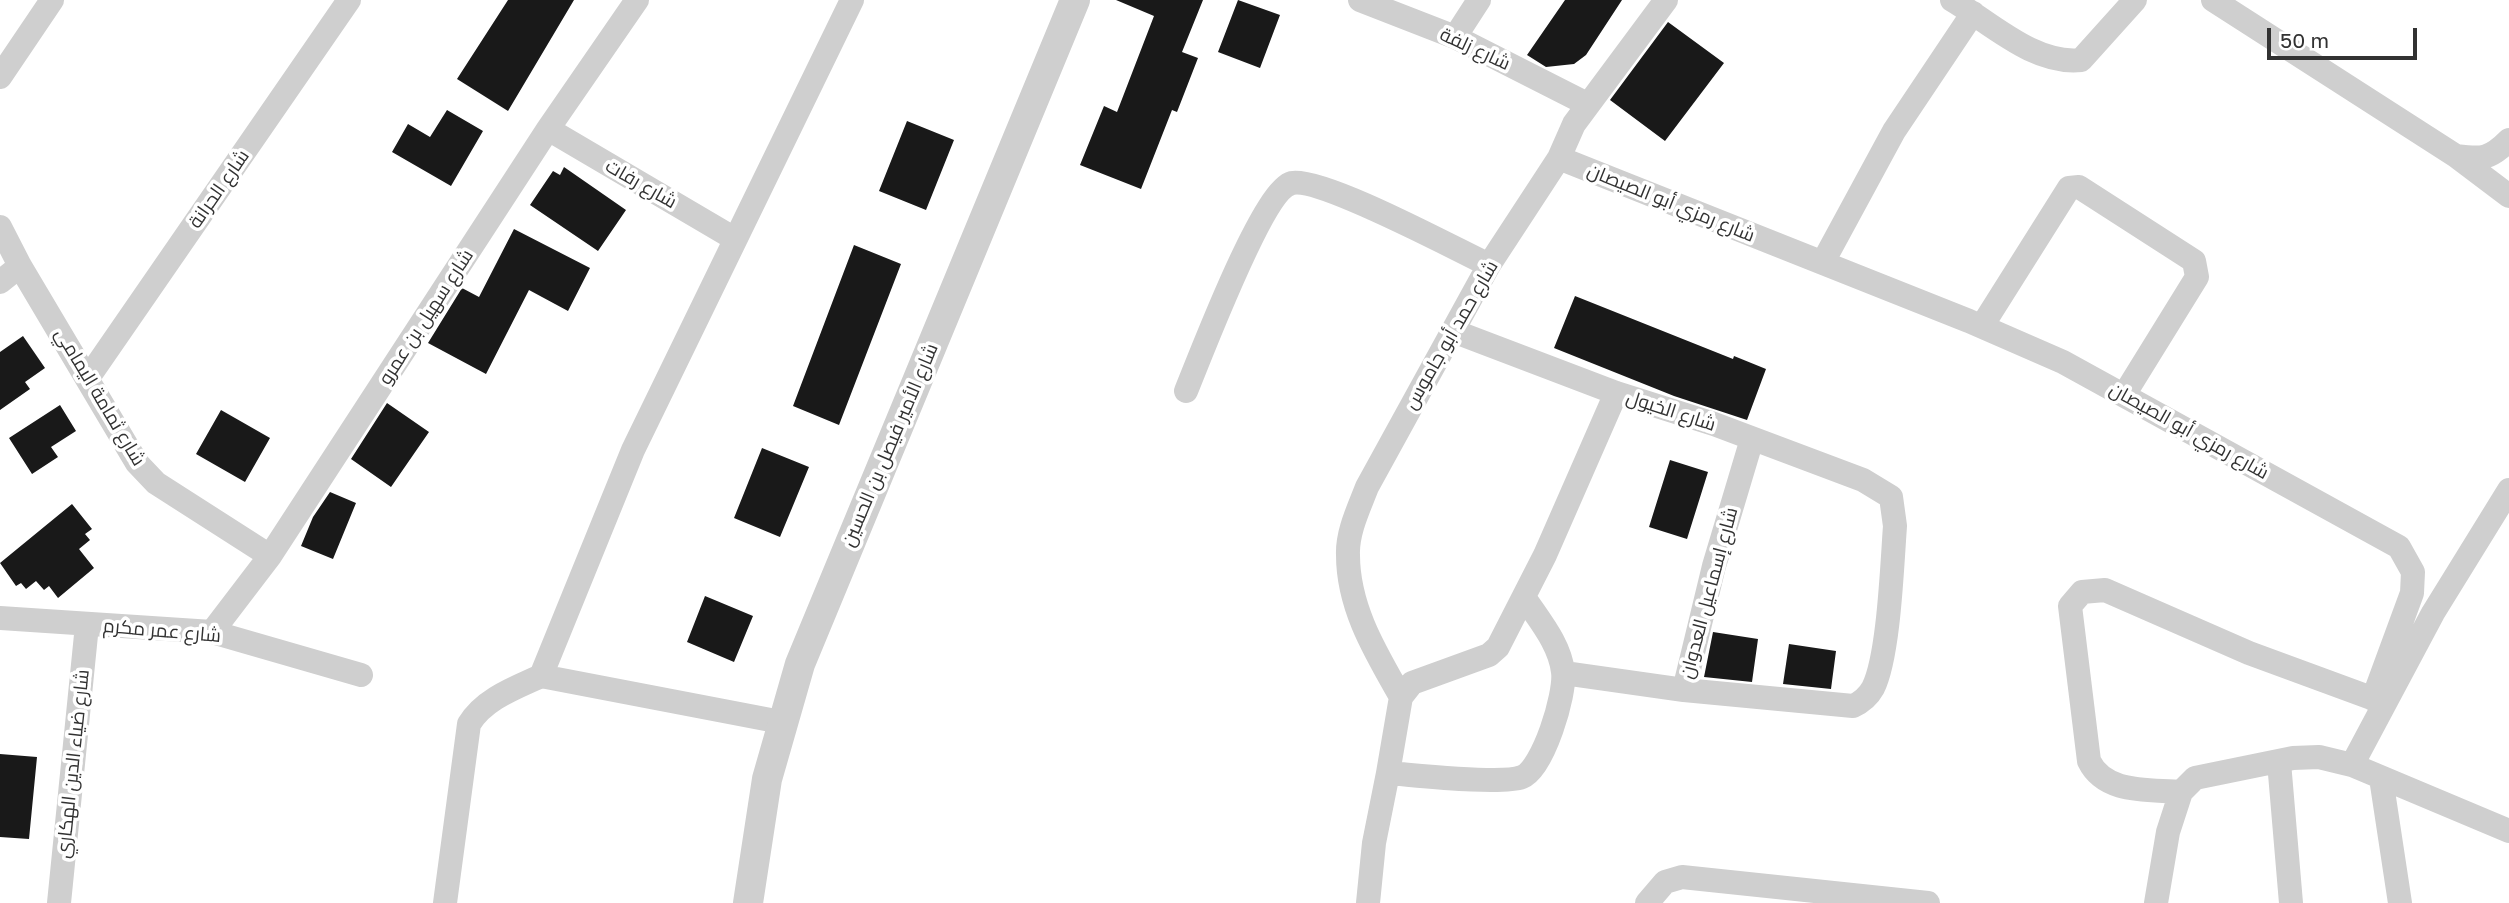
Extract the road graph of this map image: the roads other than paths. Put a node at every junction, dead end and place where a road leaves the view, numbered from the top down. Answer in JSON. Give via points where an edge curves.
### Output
{"nodes":[{"id":1,"x":52,"y":0,"type":"edge"},
{"id":2,"x":349,"y":0,"type":"edge"},
{"id":3,"x":637,"y":0,"type":"edge"},
{"id":4,"x":852,"y":0,"type":"edge"},
{"id":5,"x":1075,"y":0,"type":"edge"},
{"id":6,"x":1360,"y":0,"type":"edge"},
{"id":7,"x":1479,"y":0,"type":"edge"},
{"id":8,"x":1666,"y":0,"type":"edge"},
{"id":9,"x":2135,"y":0,"type":"edge"},
{"id":10,"x":2213,"y":0,"type":"edge"},
{"id":11,"x":1962,"y":6,"type":"edge"},
{"id":12,"x":1455,"y":37,"type":"junction"},
{"id":13,"x":0,"y":77,"type":"edge"},
{"id":14,"x":1587,"y":104,"type":"junction"},
{"id":15,"x":548,"y":129,"type":"junction"},
{"id":16,"x":2509,"y":141,"type":"edge"},
{"id":17,"x":2456,"y":156,"type":"junction"},
{"id":18,"x":1559,"y":158,"type":"junction"},
{"id":19,"x":2509,"y":196,"type":"edge"},
{"id":20,"x":0,"y":227,"type":"edge"},
{"id":21,"x":735,"y":239,"type":"junction"},
{"id":22,"x":1823,"y":262,"type":"junction"},
{"id":23,"x":1489,"y":265,"type":"junction"},
{"id":24,"x":20,"y":266,"type":"junction"},
{"id":25,"x":0,"y":282,"type":"edge"},
{"id":26,"x":1982,"y":326,"type":"junction"},
{"id":27,"x":1454,"y":331,"type":"junction"},
{"id":28,"x":89,"y":378,"type":"junction"},
{"id":29,"x":1186,"y":391,"type":"dead end"},
{"id":30,"x":1616,"y":393,"type":"junction"},
{"id":31,"x":2124,"y":395,"type":"junction"},
{"id":32,"x":1752,"y":439,"type":"junction"},
{"id":33,"x":2509,"y":490,"type":"edge"},
{"id":34,"x":1887,"y":493,"type":"joint"},
{"id":35,"x":270,"y":556,"type":"junction"},
{"id":36,"x":1524,"y":597,"type":"junction"},
{"id":37,"x":0,"y":618,"type":"edge"},
{"id":38,"x":87,"y":625,"type":"junction"},
{"id":39,"x":212,"y":632,"type":"junction"},
{"id":40,"x":1564,"y":673,"type":"junction"},
{"id":41,"x":361,"y":675,"type":"dead end"},
{"id":42,"x":541,"y":676,"type":"junction"},
{"id":43,"x":1684,"y":690,"type":"junction"},
{"id":44,"x":1401,"y":697,"type":"junction"},
{"id":45,"x":2379,"y":701,"type":"junction"},
{"id":46,"x":781,"y":722,"type":"junction"},
{"id":47,"x":2279,"y":762,"type":"junction"},
{"id":48,"x":2352,"y":765,"type":"junction"},
{"id":49,"x":1388,"y":773,"type":"junction"},
{"id":50,"x":2381,"y":778,"type":"junction"},
{"id":51,"x":2181,"y":792,"type":"junction"},
{"id":52,"x":2509,"y":831,"type":"edge"},
{"id":53,"x":59,"y":903,"type":"edge"},
{"id":54,"x":445,"y":903,"type":"edge"},
{"id":55,"x":748,"y":903,"type":"edge"},
{"id":56,"x":1368,"y":903,"type":"edge"},
{"id":57,"x":1647,"y":903,"type":"edge"},
{"id":58,"x":1928,"y":903,"type":"edge"},
{"id":59,"x":2156,"y":903,"type":"edge"},
{"id":60,"x":2291,"y":903,"type":"edge"},
{"id":61,"x":2400,"y":903,"type":"edge"}],
"edges":[{"from":1,"to":13,"type":"street"},
{"from":2,"to":28,"type":"street","name":"شارع الحرانة"},
{"from":3,"to":15,"type":"street","name":"شارع سهيل بن عمرو"},
{"from":4,"to":21,"type":"street"},
{"from":5,"to":46,"type":"street","name":"شارع الأمير فيصل بن الحسين","via":[[828,592]]},
{"from":6,"to":12,"type":"street","name":"شارع زلفة"},
{"from":7,"to":12,"type":"street"},
{"from":8,"to":14,"type":"street","name":"شارع حمد أبو جاموس"},
{"from":9,"to":11,"type":"street","via":[[2081,60],[2062,62],[2040,55]]},
{"from":10,"to":17,"type":"street"},
{"from":11,"to":22,"type":"street"},
{"from":12,"to":14,"type":"street","name":"شارع زلفة"},
{"from":14,"to":18,"type":"street","name":"شارع حمد أبو جاموس"},
{"from":15,"to":21,"type":"street","name":"شارع رفات"},
{"from":15,"to":35,"type":"street","name":"شارع سهيل بن عمرو"},
{"from":16,"to":17,"type":"street","via":[[2493,156]]},
{"from":17,"to":19,"type":"street"},
{"from":18,"to":22,"type":"street","name":"شارع رمزي أبو الصيصان"},
{"from":18,"to":23,"type":"street","name":"شارع حمد أبو جاموس"},
{"from":20,"to":24,"type":"street","name":"شارع ثمامة اليمامي"},
{"from":21,"to":42,"type":"street","via":[[633,450]]},
{"from":22,"to":26,"type":"street","name":"شارع رمزي أبو الصيصان"},
{"from":23,"to":27,"type":"street","name":"شارع حمد أبو جاموس"},
{"from":23,"to":29,"type":"street","via":[[1327,190],[1292,183],[1282,188],[1247,247]]},
{"from":24,"to":25,"type":"street"},
{"from":24,"to":28,"type":"street","name":"شارع ثمامة اليمامي"},
{"from":26,"to":31,"type":"street","name":"شارع رمزي أبو الصيصان"},
{"from":26,"to":31,"type":"street","via":[[2068,188],[2079,187],[2194,261],[2197,277]]},
{"from":27,"to":30,"type":"street","name":"شارع الخيول"},
{"from":27,"to":44,"type":"street","name":"شارع حمد أبو جاموس","via":[[1378,463],[1353,523],[1347,554],[1363,625]]},
{"from":28,"to":35,"type":"street","name":"شارع ثمامة اليمامي","via":[[149,476]]},
{"from":30,"to":32,"type":"street","name":"شارع الخيول"},
{"from":30,"to":36,"type":"street"},
{"from":31,"to":45,"type":"street","name":"شارع رمزي أبو الصيصان","via":[[2399,547],[2413,572],[2412,593]]},
{"from":32,"to":34,"type":"street","name":"شارع الخيول"},
{"from":32,"to":43,"type":"street","name":"شارع إسماعيل العدوان"},
{"from":33,"to":45,"type":"street"},
{"from":34,"to":43,"type":"street","name":"شارع إسماعيل العدوان","via":[[1895,507],[1888,605],[1879,668],[1864,701],[1843,706]]},
{"from":35,"to":39,"type":"street","name":"شارع سهيل بن عمرو"},
{"from":36,"to":40,"type":"street","via":[[1556,647]]},
{"from":36,"to":44,"type":"street","via":[[1498,648],[1412,683]]},
{"from":37,"to":38,"type":"street","name":"شارع عمر مكرم"},
{"from":38,"to":39,"type":"street","name":"شارع عمر مكرم"},
{"from":38,"to":53,"type":"street","name":"شارع ضياء الدين الهكاري"},
{"from":39,"to":41,"type":"street","name":"شارع عمر مكرم"},
{"from":40,"to":43,"type":"street"},
{"from":40,"to":49,"type":"street","via":[[1560,700],[1532,772],[1511,780]]},
{"from":42,"to":46,"type":"street"},
{"from":42,"to":54,"type":"street","via":[[484,706],[469,724]]},
{"from":44,"to":49,"type":"street"},
{"from":45,"to":48,"type":"street"},
{"from":45,"to":51,"type":"street","via":[[2249,653],[2105,590],[2082,592],[2070,606],[2089,761],[2096,775],[2124,788]]},
{"from":46,"to":55,"type":"street","name":"شارع الأمير فيصل بن الحسين","via":[[760,817]]},
{"from":47,"to":48,"type":"street","via":[[2319,757]]},
{"from":47,"to":51,"type":"street","via":[[2195,778]]},
{"from":47,"to":60,"type":"street"},
{"from":48,"to":50,"type":"street"},
{"from":49,"to":56,"type":"street"},
{"from":50,"to":52,"type":"street"},
{"from":50,"to":61,"type":"street"},
{"from":51,"to":59,"type":"street","via":[[2168,832]]},
{"from":57,"to":58,"type":"street","via":[[1665,883],[1682,877]]}]}
